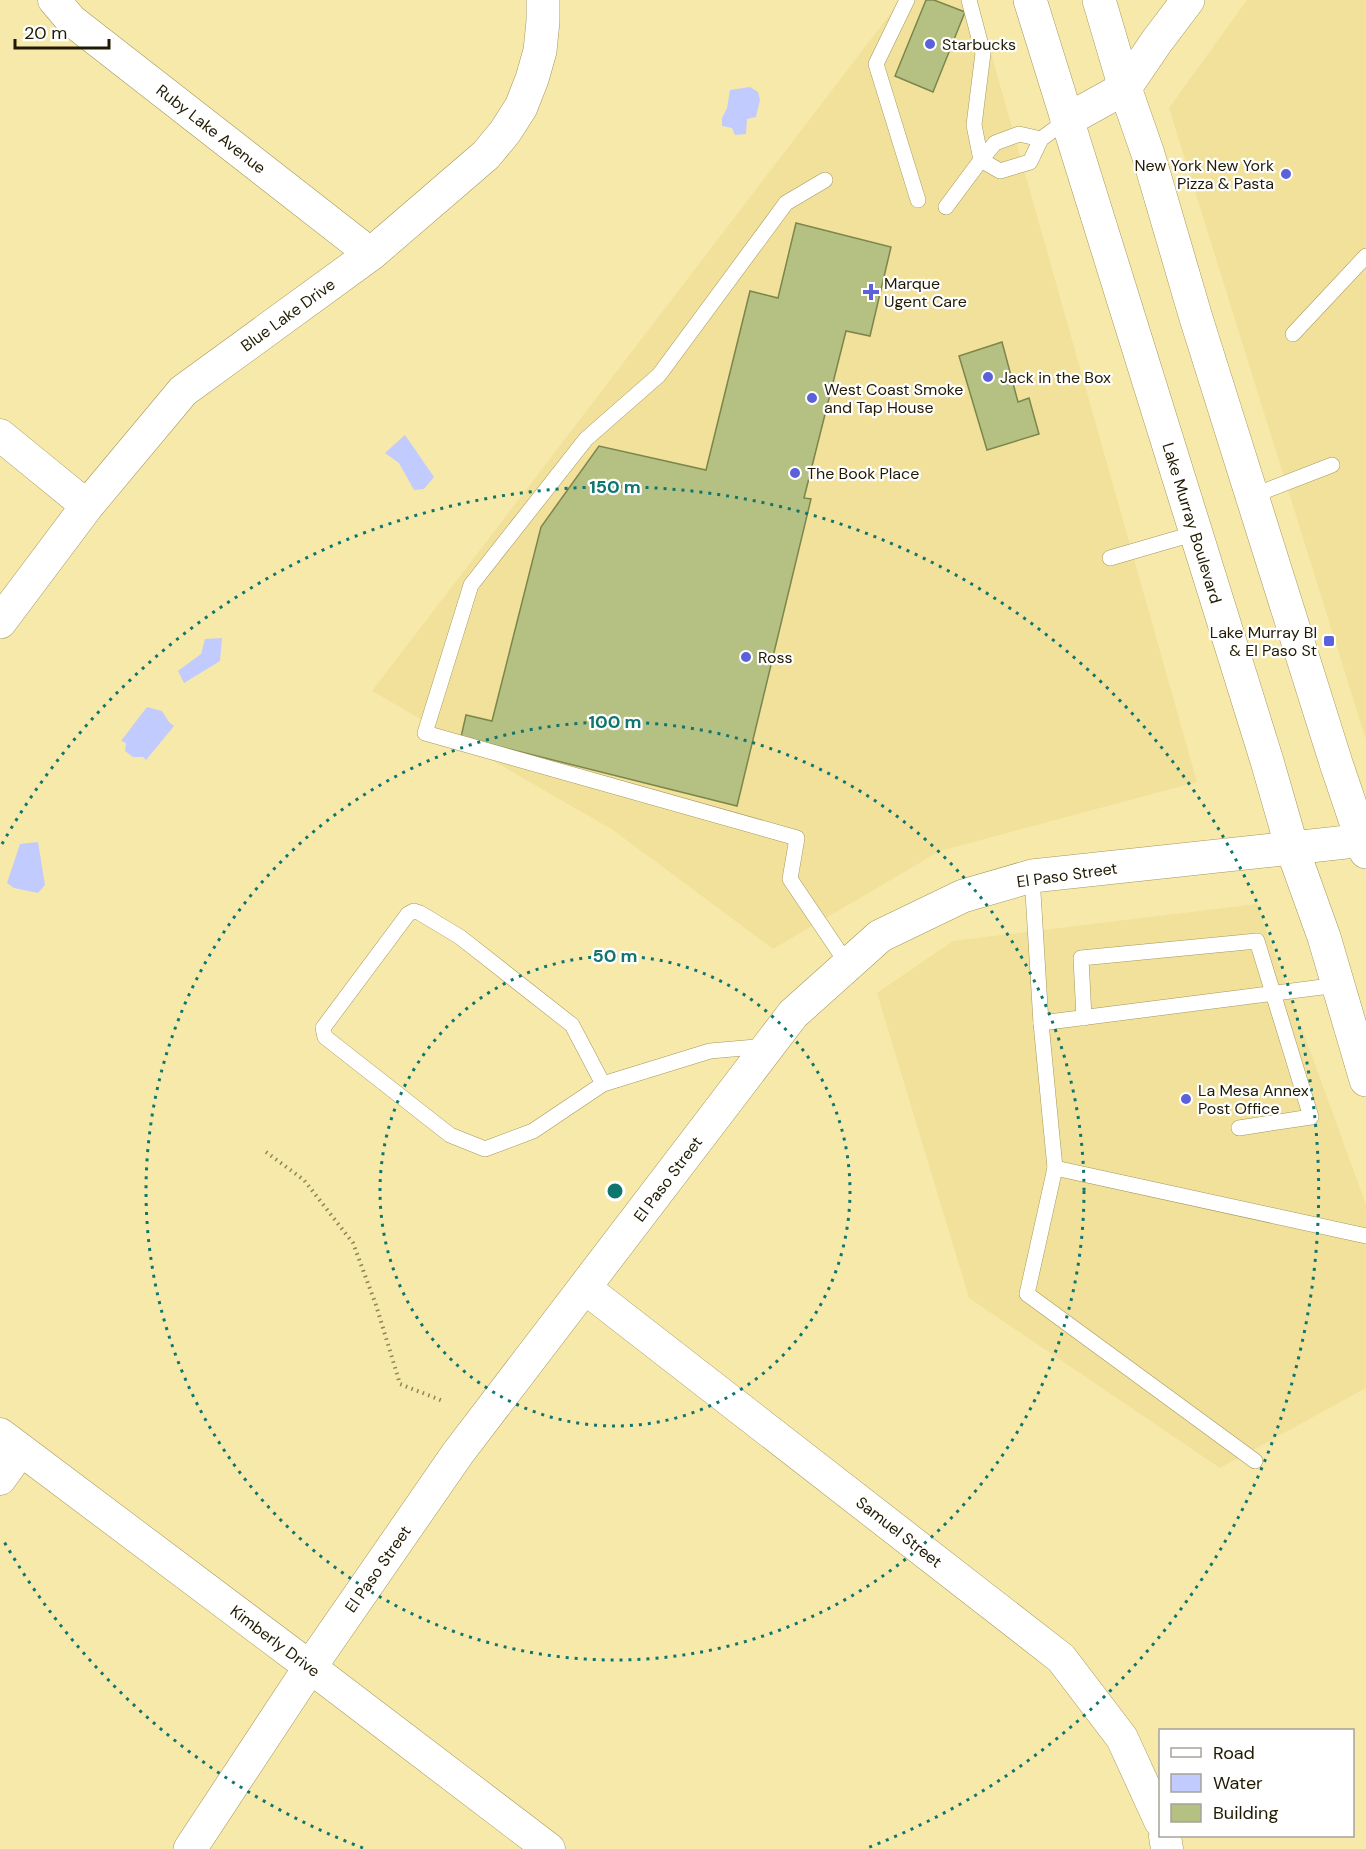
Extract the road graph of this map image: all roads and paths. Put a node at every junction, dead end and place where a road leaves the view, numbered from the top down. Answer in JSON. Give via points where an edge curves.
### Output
{"nodes":[{"id":1,"x":54,"y":0,"type":"edge"},
{"id":2,"x":543,"y":0,"type":"edge"},
{"id":3,"x":907,"y":0,"type":"edge"},
{"id":4,"x":969,"y":0,"type":"edge"},
{"id":5,"x":1030,"y":0,"type":"edge"},
{"id":6,"x":1099,"y":0,"type":"edge"},
{"id":7,"x":1188,"y":0,"type":"edge"},
{"id":8,"x":1125,"y":88,"type":"junction"},
{"id":9,"x":1067,"y":120,"type":"junction"},
{"id":10,"x":1041,"y":138,"type":"junction"},
{"id":11,"x":981,"y":160,"type":"junction"},
{"id":12,"x":825,"y":180,"type":"dead end"},
{"id":13,"x":918,"y":201,"type":"dead end"},
{"id":14,"x":946,"y":207,"type":"dead end"},
{"id":15,"x":371,"y":254,"type":"junction"},
{"id":16,"x":1366,"y":256,"type":"edge"},
{"id":17,"x":1293,"y":334,"type":"dead end"},
{"id":18,"x":0,"y":435,"type":"edge"},
{"id":19,"x":1332,"y":465,"type":"dead end"},
{"id":20,"x":1252,"y":496,"type":"junction"},
{"id":21,"x":87,"y":506,"type":"junction"},
{"id":22,"x":1196,"y":533,"type":"junction"},
{"id":23,"x":1110,"y":558,"type":"dead end"},
{"id":24,"x":0,"y":622,"type":"edge"},
{"id":25,"x":1365,"y":844,"type":"edge"},
{"id":26,"x":1292,"y":848,"type":"junction"},
{"id":27,"x":1032,"y":876,"type":"junction"},
{"id":28,"x":848,"y":965,"type":"junction"},
{"id":29,"x":1338,"y":985,"type":"junction"},
{"id":30,"x":1274,"y":993,"type":"junction"},
{"id":31,"x":1083,"y":1018,"type":"junction"},
{"id":32,"x":1041,"y":1023,"type":"junction"},
{"id":33,"x":769,"y":1046,"type":"junction"},
{"id":34,"x":1366,"y":1080,"type":"edge"},
{"id":35,"x":603,"y":1084,"type":"junction"},
{"id":36,"x":1239,"y":1128,"type":"dead end"},
{"id":37,"x":266,"y":1152,"type":"dead end"},
{"id":38,"x":1055,"y":1168,"type":"junction"},
{"id":39,"x":1366,"y":1236,"type":"edge"},
{"id":40,"x":585,"y":1288,"type":"junction"},
{"id":41,"x":442,"y":1401,"type":"dead end"},
{"id":42,"x":11,"y":1442,"type":"edge"},
{"id":43,"x":1255,"y":1461,"type":"dead end"},
{"id":44,"x":0,"y":1479,"type":"edge"},
{"id":45,"x":310,"y":1667,"type":"junction"},
{"id":46,"x":1159,"y":1817,"type":"edge"},
{"id":47,"x":190,"y":1849,"type":"edge"},
{"id":48,"x":549,"y":1849,"type":"edge"}],
"edges":[{"from":1,"to":15,"type":"street","name":"Ruby Lake Avenue","via":[[71,20]]},
{"from":2,"to":15,"type":"street","name":"Blue Lake Drive","via":[[535,70],[521,107],[505,132],[486,155]]},
{"from":3,"to":13,"type":"lane","via":[[876,64]]},
{"from":4,"to":11,"type":"lane","via":[[983,53],[974,125]]},
{"from":5,"to":9,"type":"street","name":"Lake Murray Boulevard"},
{"from":6,"to":8,"type":"street"},
{"from":7,"to":8,"type":"street"},
{"from":8,"to":9,"type":"street"},
{"from":8,"to":20,"type":"street"},
{"from":9,"to":10,"type":"lane"},
{"from":9,"to":22,"type":"street","name":"Lake Murray Boulevard"},
{"from":10,"to":11,"type":"lane","via":[[1019,134],[995,143]]},
{"from":10,"to":11,"type":"lane","via":[[1030,162],[1000,171]]},
{"from":11,"to":14,"type":"lane"},
{"from":12,"to":28,"type":"lane","via":[[786,203],[659,375],[586,439],[471,585],[425,733],[797,838],[790,879]]},
{"from":15,"to":21,"type":"street","name":"Blue Lake Drive","via":[[183,391]]},
{"from":16,"to":17,"type":"lane"},
{"from":18,"to":21,"type":"street"},
{"from":19,"to":20,"type":"lane"},
{"from":20,"to":25,"type":"street"},
{"from":21,"to":24,"type":"street","name":"Blue Lake Drive"},
{"from":22,"to":23,"type":"lane"},
{"from":22,"to":26,"type":"street","name":"Lake Murray Boulevard"},
{"from":25,"to":26,"type":"street","name":"El Paso Street"},
{"from":26,"to":27,"type":"street","name":"El Paso Street"},
{"from":26,"to":29,"type":"street","name":"Lake Murray Boulevard"},
{"from":27,"to":28,"type":"street","name":"El Paso Street","via":[[963,896],[880,936]]},
{"from":27,"to":32,"type":"lane"},
{"from":28,"to":33,"type":"street","name":"El Paso Street","via":[[793,1014]]},
{"from":29,"to":30,"type":"lane"},
{"from":29,"to":34,"type":"street","name":"Lake Murray Boulevard"},
{"from":30,"to":31,"type":"lane"},
{"from":30,"to":31,"type":"lane","via":[[1257,940],[1081,958]]},
{"from":30,"to":36,"type":"lane","via":[[1311,1117]]},
{"from":31,"to":32,"type":"lane"},
{"from":32,"to":38,"type":"lane"},
{"from":33,"to":35,"type":"lane","via":[[710,1051]]},
{"from":33,"to":40,"type":"street","name":"El Paso Street"},
{"from":35,"to":35,"type":"lane","via":[[532,1131],[485,1149],[450,1135],[325,1037],[322,1028],[414,911],[460,937],[572,1025]]},
{"from":37,"to":41,"type":"path","via":[[304,1180],[353,1243],[400,1384]]},
{"from":38,"to":39,"type":"lane"},
{"from":38,"to":43,"type":"lane","via":[[1027,1294]]},
{"from":40,"to":45,"type":"street","name":"El Paso Street","via":[[458,1453]]},
{"from":40,"to":46,"type":"street","name":"Samuel Street","via":[[1061,1658],[1122,1738]]},
{"from":42,"to":44,"type":"street"},
{"from":42,"to":45,"type":"street","name":"Kimberly Drive"},
{"from":45,"to":47,"type":"street","name":"El Paso Street"},
{"from":45,"to":48,"type":"street","name":"Kimberly Drive"}]}
